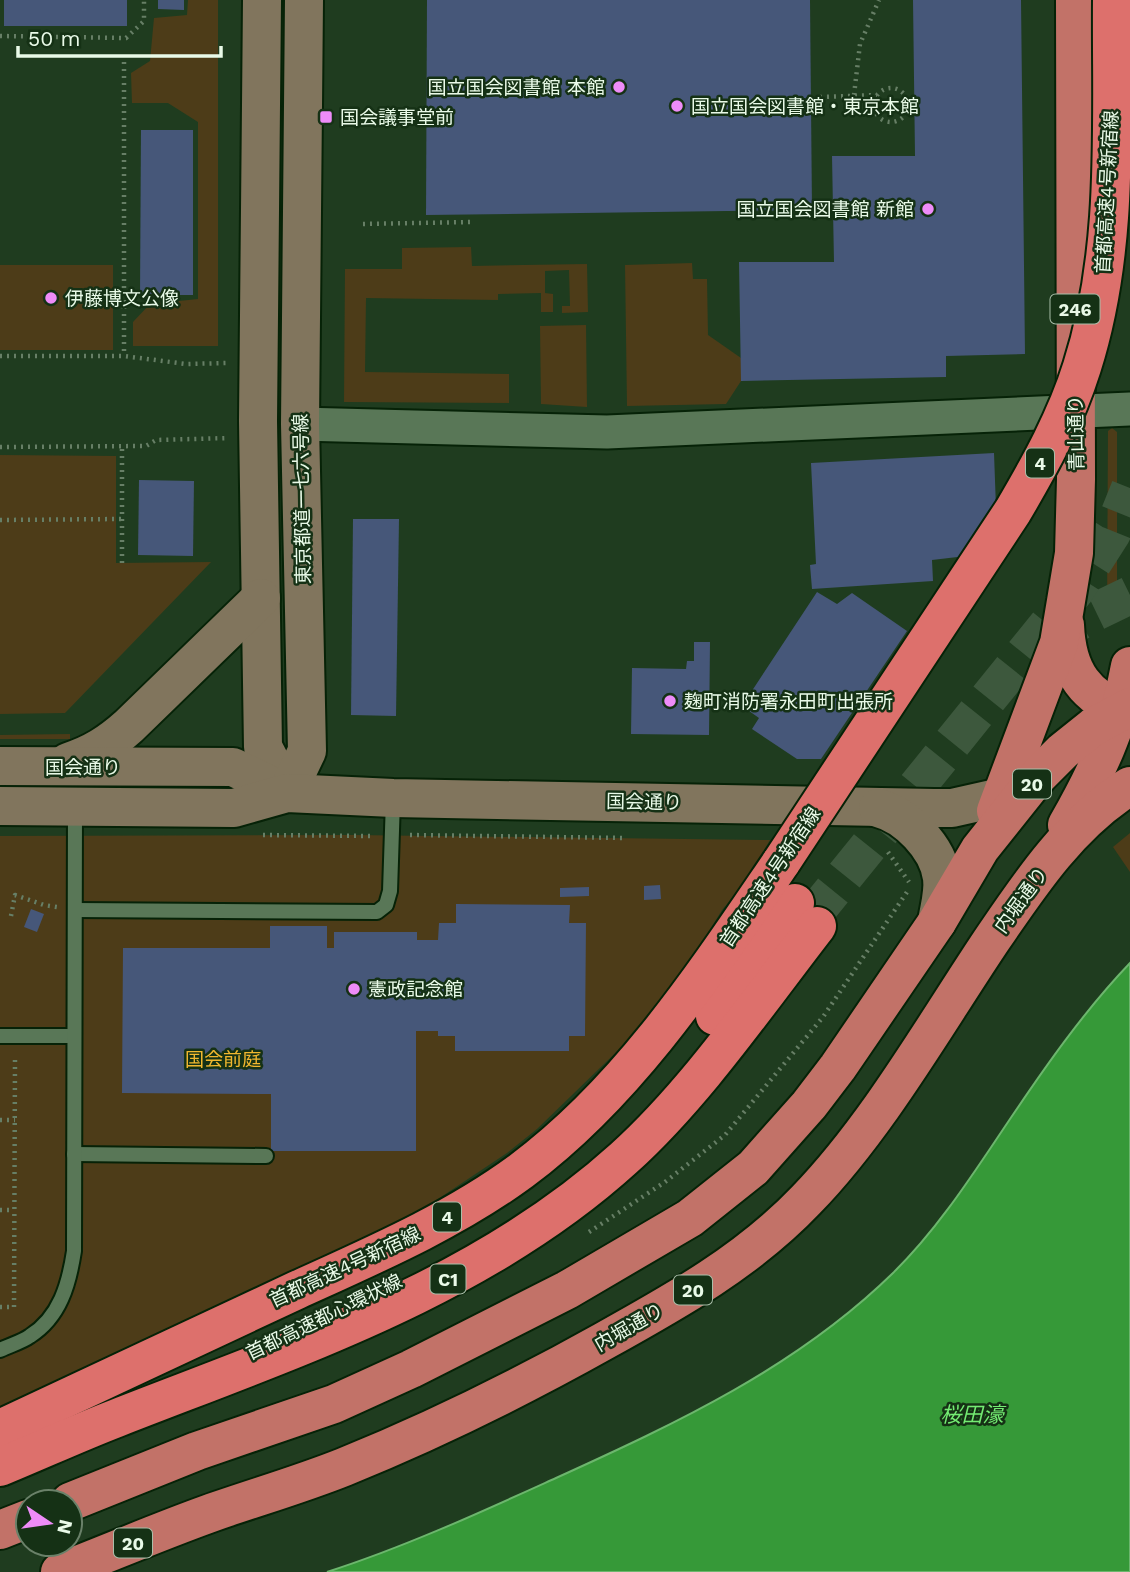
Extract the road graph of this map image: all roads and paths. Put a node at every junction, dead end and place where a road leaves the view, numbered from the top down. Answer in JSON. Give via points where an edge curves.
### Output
{"nodes":[{"id":1,"x":144,"y":0,"type":"edge"},
{"id":2,"x":262,"y":0,"type":"edge"},
{"id":3,"x":304,"y":0,"type":"edge"},
{"id":4,"x":878,"y":0,"type":"edge"},
{"id":5,"x":1075,"y":0,"type":"edge"},
{"id":6,"x":1112,"y":0,"type":"edge"},
{"id":7,"x":0,"y":36,"type":"edge"},
{"id":8,"x":124,"y":55,"type":"dead end"},
{"id":9,"x":854,"y":95,"type":"junction"},
{"id":10,"x":877,"y":95,"type":"junction"},
{"id":11,"x":820,"y":97,"type":"dead end"},
{"id":12,"x":471,"y":222,"type":"dead end"},
{"id":13,"x":363,"y":224,"type":"dead end"},
{"id":14,"x":0,"y":356,"type":"edge"},
{"id":15,"x":124,"y":356,"type":"junction"},
{"id":16,"x":229,"y":363,"type":"dead end"},
{"id":17,"x":1130,"y":408,"type":"edge"},
{"id":18,"x":1075,"y":411,"type":"junction"},
{"id":19,"x":300,"y":424,"type":"junction"},
{"id":20,"x":230,"y":438,"type":"dead end"},
{"id":21,"x":122,"y":446,"type":"junction"},
{"id":22,"x":0,"y":447,"type":"edge"},
{"id":23,"x":122,"y":519,"type":"junction"},
{"id":24,"x":0,"y":520,"type":"edge"},
{"id":25,"x":122,"y":563,"type":"dead end"},
{"id":26,"x":261,"y":598,"type":"junction"},
{"id":27,"x":1065,"y":617,"type":"junction"},
{"id":28,"x":1130,"y":666,"type":"edge"},
{"id":29,"x":1118,"y":715,"type":"edge"},
{"id":30,"x":0,"y":766,"type":"edge"},
{"id":31,"x":53,"y":766,"type":"junction"},
{"id":32,"x":1118,"y":776,"type":"edge"},
{"id":33,"x":1012,"y":788,"type":"junction"},
{"id":34,"x":287,"y":793,"type":"junction"},
{"id":35,"x":0,"y":806,"type":"edge"},
{"id":36,"x":75,"y":806,"type":"junction"},
{"id":37,"x":872,"y":806,"type":"junction"},
{"id":38,"x":393,"y":817,"type":"junction"},
{"id":39,"x":252,"y":835,"type":"dead end"},
{"id":40,"x":628,"y":838,"type":"dead end"},
{"id":41,"x":75,"y":909,"type":"junction"},
{"id":42,"x":11,"y":916,"type":"dead end"},
{"id":43,"x":937,"y":922,"type":"junction"},
{"id":44,"x":0,"y":1036,"type":"edge"},
{"id":45,"x":74,"y":1036,"type":"junction"},
{"id":46,"x":15,"y":1059,"type":"dead end"},
{"id":47,"x":0,"y":1120,"type":"edge"},
{"id":48,"x":15,"y":1120,"type":"junction"},
{"id":49,"x":75,"y":1154,"type":"junction"},
{"id":50,"x":266,"y":1156,"type":"dead end"},
{"id":51,"x":0,"y":1210,"type":"edge"},
{"id":52,"x":14,"y":1210,"type":"junction"},
{"id":53,"x":0,"y":1307,"type":"edge"},
{"id":54,"x":0,"y":1350,"type":"edge"},
{"id":55,"x":0,"y":1431,"type":"edge"},
{"id":56,"x":0,"y":1467,"type":"edge"},
{"id":57,"x":84,"y":1496,"type":"edge"},
{"id":58,"x":61,"y":1572,"type":"edge"}],
"edges":[{"from":1,"to":7,"type":"path","via":[[144,21],[125,38]]},
{"from":2,"to":26,"type":"main road"},
{"from":3,"to":19,"type":"main road","name":"東京都道一七六号線"},
{"from":4,"to":9,"type":"path","via":[[860,44]]},
{"from":5,"to":18,"type":"highway","name":"青山通り","number":"246"},
{"from":6,"to":55,"type":"highway","name":"首都高速4号新宿線","number":"4","bridge":true,"via":[[1108,238],[1093,326],[1069,403],[1033,476],[989,548],[687,996],[598,1102],[522,1170],[482,1198],[383,1251]]},
{"from":8,"to":15,"type":"path"},
{"from":9,"to":10,"type":"path"},
{"from":9,"to":11,"type":"path"},
{"from":10,"to":10,"type":"path","via":[[875,112],[882,120],[893,123],[903,118],[908,108],[905,96],[897,89]]},
{"from":12,"to":13,"type":"path"},
{"from":14,"to":15,"type":"path"},
{"from":15,"to":16,"type":"path","via":[[186,364]]},
{"from":17,"to":18,"type":"street"},
{"from":18,"to":19,"type":"street","via":[[607,432]]},
{"from":18,"to":27,"type":"highway","name":"青山通り","number":"246","via":[[1076,520]]},
{"from":19,"to":34,"type":"main road","name":"東京都道一七六号線","via":[[307,751]]},
{"from":20,"to":21,"type":"path","via":[[165,439],[146,446]]},
{"from":21,"to":22,"type":"path"},
{"from":21,"to":23,"type":"path"},
{"from":23,"to":24,"type":"path"},
{"from":23,"to":25,"type":"path"},
{"from":26,"to":31,"type":"main road","via":[[107,745]]},
{"from":26,"to":34,"type":"main road","via":[[263,747]]},
{"from":27,"to":29,"type":"highway","number":"246","via":[[1067,653],[1080,681]]},
{"from":27,"to":33,"type":"highway","name":"青山通り","number":"246"},
{"from":28,"to":29,"type":"highway"},
{"from":29,"to":32,"type":"highway"},
{"from":29,"to":33,"type":"highway","number":"20"},
{"from":30,"to":31,"type":"main road","name":"国会通り"},
{"from":31,"to":34,"type":"main road","name":"国会通り","via":[[233,767]]},
{"from":32,"to":33,"type":"highway"},
{"from":32,"to":58,"type":"highway","name":"内堀通り","number":"20","via":[[1091,814],[1032,879],[836,1168],[748,1253],[641,1321],[434,1428],[342,1468]]},
{"from":33,"to":37,"type":"main road","name":"国会通り","via":[[952,808]]},
{"from":33,"to":43,"type":"highway","name":"青山通り","number":"246"},
{"from":34,"to":36,"type":"main road","name":"国会通り","via":[[234,808]]},
{"from":34,"to":38,"type":"main road","name":"国会通り"},
{"from":35,"to":36,"type":"main road","name":"国会通り"},
{"from":36,"to":41,"type":"lane"},
{"from":37,"to":38,"type":"main road","name":"国会通り"},
{"from":37,"to":43,"type":"main road","via":[[902,817],[929,847],[942,877]]},
{"from":38,"to":39,"type":"path"},
{"from":38,"to":40,"type":"path"},
{"from":38,"to":41,"type":"lane","via":[[390,891],[386,905],[377,912]]},
{"from":41,"to":42,"type":"path","via":[[15,895]]},
{"from":41,"to":45,"type":"lane"},
{"from":43,"to":57,"type":"highway","via":[[838,1067],[779,1142],[690,1218],[567,1290],[411,1369],[334,1404]]},
{"from":44,"to":45,"type":"lane"},
{"from":45,"to":49,"type":"lane"},
{"from":46,"to":48,"type":"path"},
{"from":47,"to":48,"type":"path"},
{"from":48,"to":52,"type":"path"},
{"from":49,"to":50,"type":"lane"},
{"from":49,"to":54,"type":"lane","via":[[74,1251],[57,1311],[30,1336]]},
{"from":51,"to":52,"type":"path"},
{"from":52,"to":53,"type":"path","via":[[14,1307]]},
{"from":55,"to":56,"type":"highway","name":"首都高速都心環状線","number":"C1","via":[[156,1388],[252,1352],[431,1266],[523,1212],[565,1181],[642,1107],[728,1000],[807,916],[723,1047],[664,1118],[588,1189],[509,1244],[392,1308]]}]}
